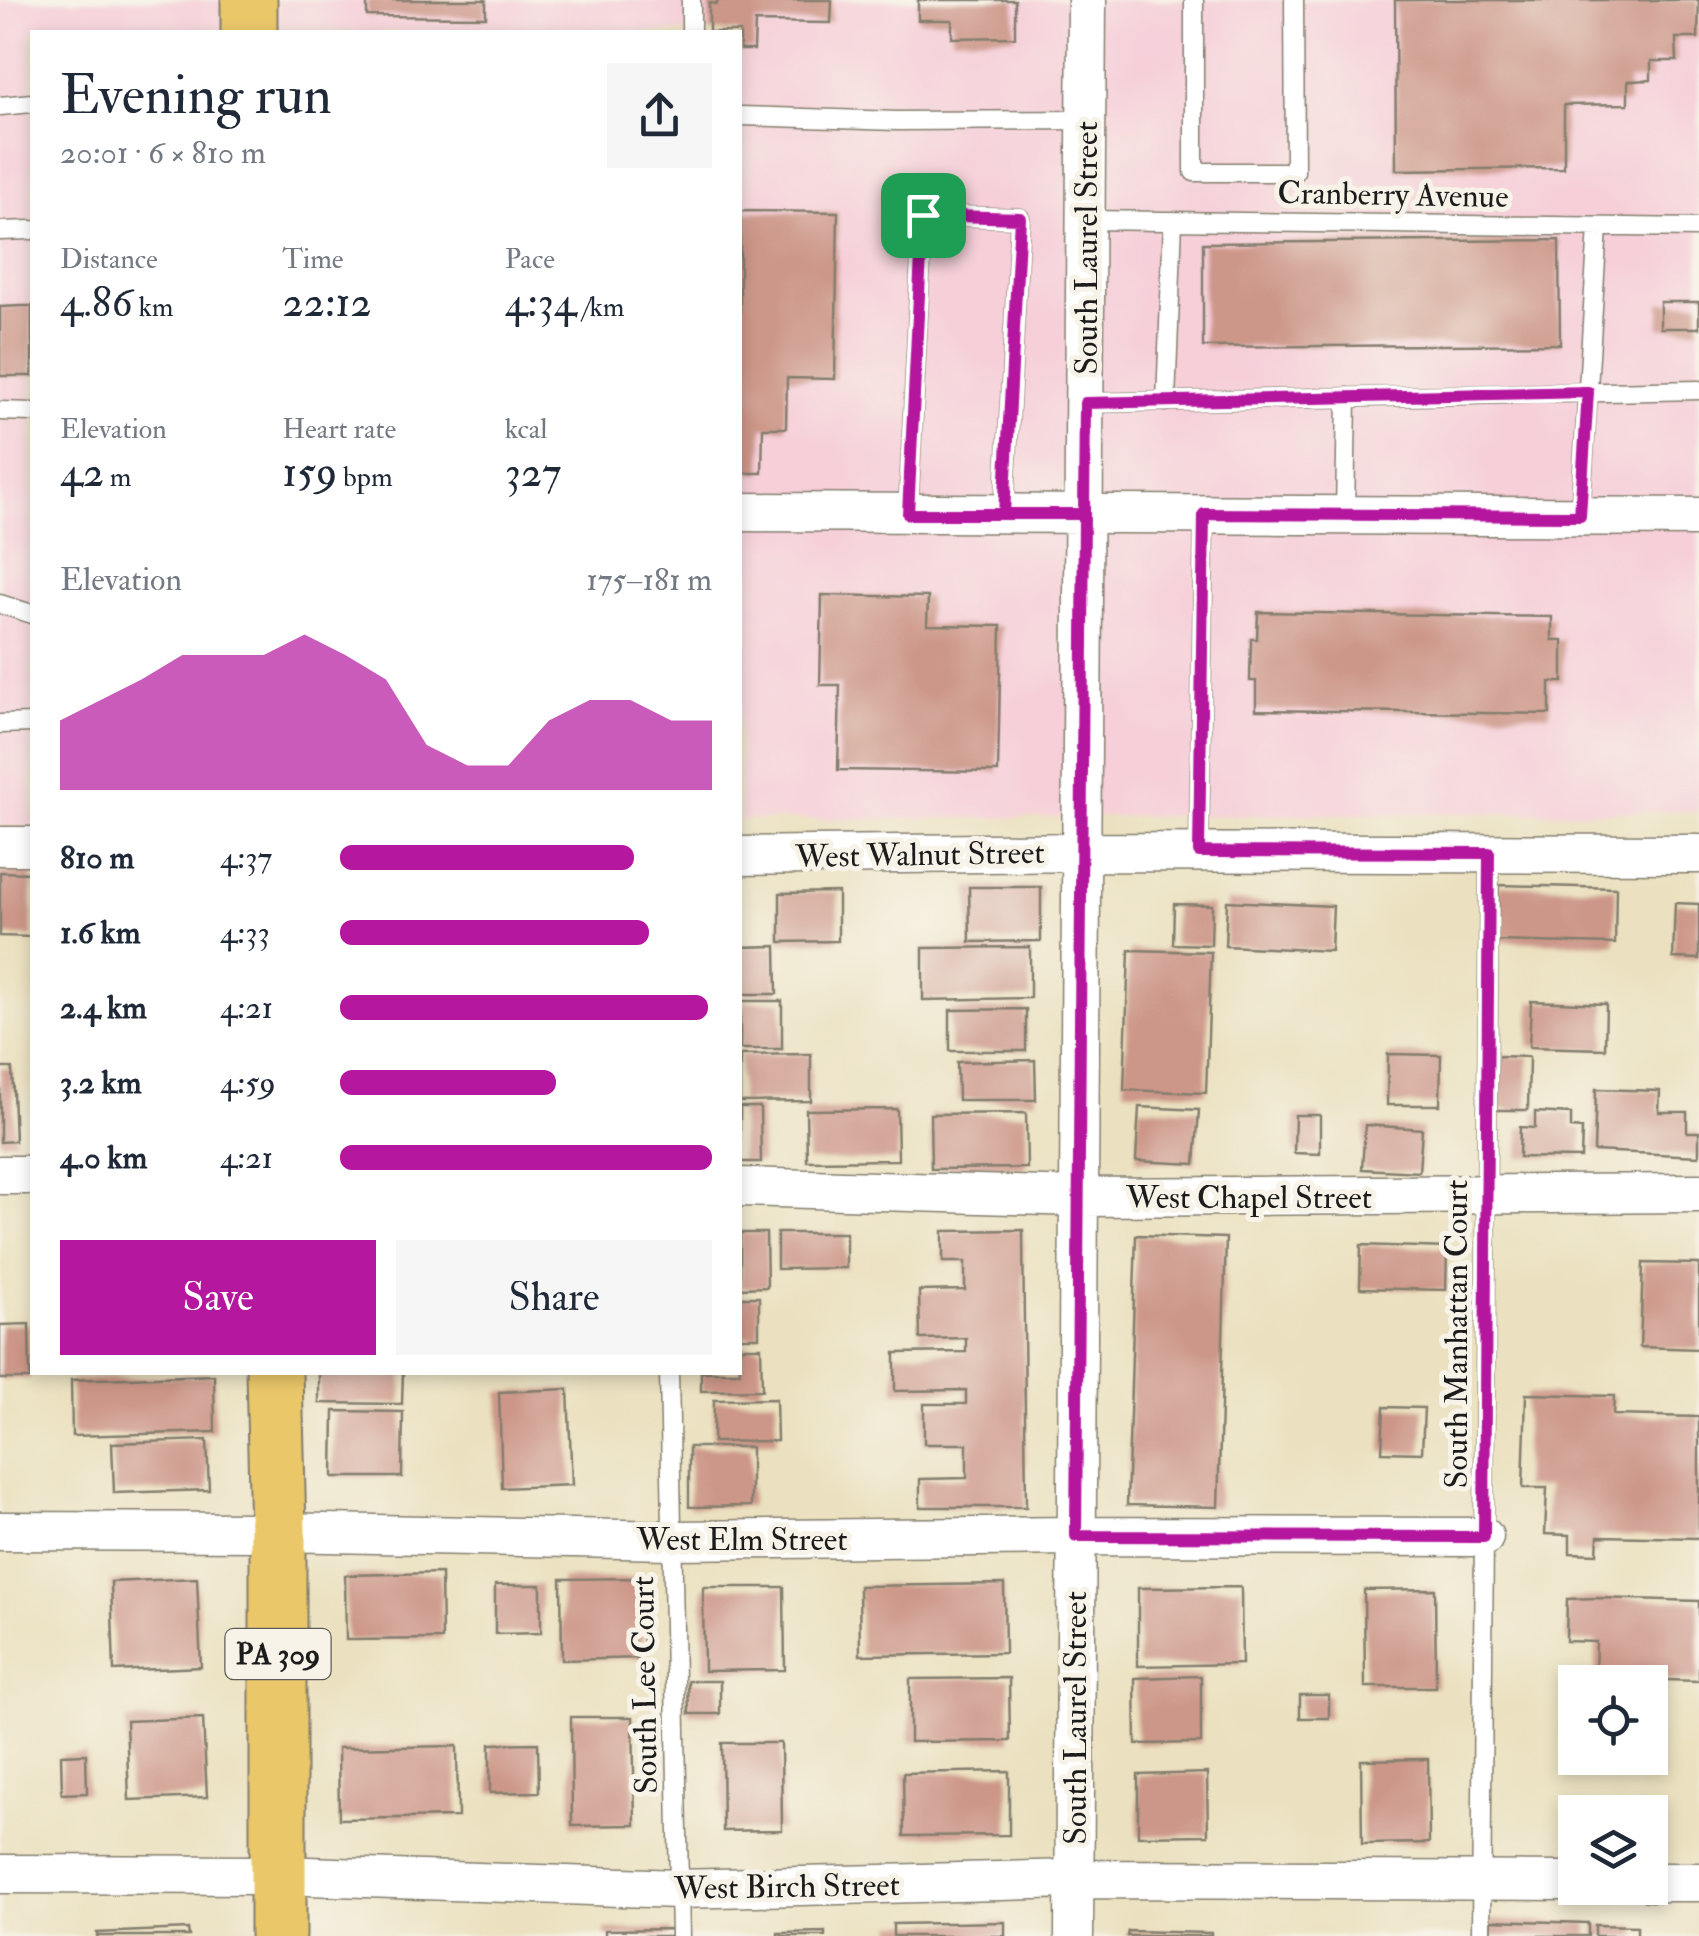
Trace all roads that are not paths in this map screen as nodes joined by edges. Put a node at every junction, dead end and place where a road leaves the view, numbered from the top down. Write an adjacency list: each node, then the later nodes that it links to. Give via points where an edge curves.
1 (249, 0): 6 (highway)
2 (691, 0): 7 (lane)
3 (1087, 0): 11 (street, South Laurel Street)
4 (1194, 0): 5 (lane, via 1194,172 1294,172)
5 (1294, 0)
6 (249, 30)
7 (691, 30)
8 (30, 103): 9 (lane)
9 (0, 106)
10 (742, 116): 11 (lane)
11 (1086, 120): 12 (street, South Laurel Street)
12 (1086, 220): 13 (lane, Cranberry Avenue); 22 (street, South Laurel Street)
13 (1173, 221): 14 (lane, Cranberry Avenue); 21 (lane)
14 (1598, 227): 15 (lane, Cranberry Avenue); 19 (lane)
15 (1699, 228)
16 (30, 230): 17 (lane)
17 (0, 232)
18 (1699, 390): 19 (lane)
19 (1588, 392): 20 (lane); 31 (lane)
20 (1347, 397): 21 (lane); 30 (lane)
21 (1166, 402): 22 (lane)
22 (1085, 403): 28 (street, South Laurel Street)
23 (0, 411): 24 (lane)
24 (30, 412)
25 (742, 512): 26 (street)
26 (908, 514): 27 (street); 27 (lane, via 923,215 1020,218)
27 (1004, 514): 28 (street)
28 (1084, 514): 29 (street); 39 (street, South Laurel Street)
29 (1204, 514): 30 (street); 40 (lane)
30 (1345, 515): 31 (street)
31 (1580, 516): 32 (street)
32 (1699, 517)
33 (0, 604): 34 (lane)
34 (30, 613)
35 (30, 723): 36 (lane)
36 (0, 724)
37 (0, 846): 38 (street)
38 (30, 846)
39 (1081, 852): 40 (street, West Walnut Street); 43 (street, West Walnut Street); 49 (street, South Laurel Street)
40 (1199, 852): 41 (street, West Walnut Street)
41 (1489, 853): 42 (street, West Walnut Street); 48 (lane, South Manhattan Court)
42 (1699, 854)
43 (742, 856)
44 (30, 1175): 45 (street)
45 (0, 1176)
46 (742, 1187): 49 (street, West Chapel Street)
47 (1699, 1194): 48 (street, West Chapel Street)
48 (1487, 1196): 49 (street, West Chapel Street); 55 (lane, South Manhattan Court)
49 (1079, 1198): 54 (street, South Laurel Street)
50 (274, 1375): 53 (highway, PA 309)
51 (669, 1375): 56 (lane, South Lee Court)
52 (0, 1531): 53 (street, West Elm Street)
53 (278, 1532): 56 (street, West Elm Street); 58 (highway, PA 309)
54 (1076, 1536): 55 (street, West Elm Street); 56 (street, West Elm Street); 59 (street, South Laurel Street)
55 (1484, 1537): 60 (lane, South Manhattan Court)
56 (670, 1540): 64 (lane, South Lee Court)
57 (0, 1874): 58 (street, West Birch Street)
58 (280, 1875): 64 (street, West Birch Street); 65 (highway, PA 309)
59 (1074, 1879): 60 (street, West Birch Street); 64 (street, West Birch Street); 67 (street, South Laurel Street)
60 (1482, 1881): 61 (street, West Birch Street); 68 (lane, South Manhattan Court)
61 (1558, 1881)
62 (1668, 1882): 63 (street)
63 (1699, 1882)
64 (678, 1889): 66 (lane, South Lee Court)
65 (278, 1936)
66 (680, 1936)
67 (1074, 1936)
68 (1482, 1936)

